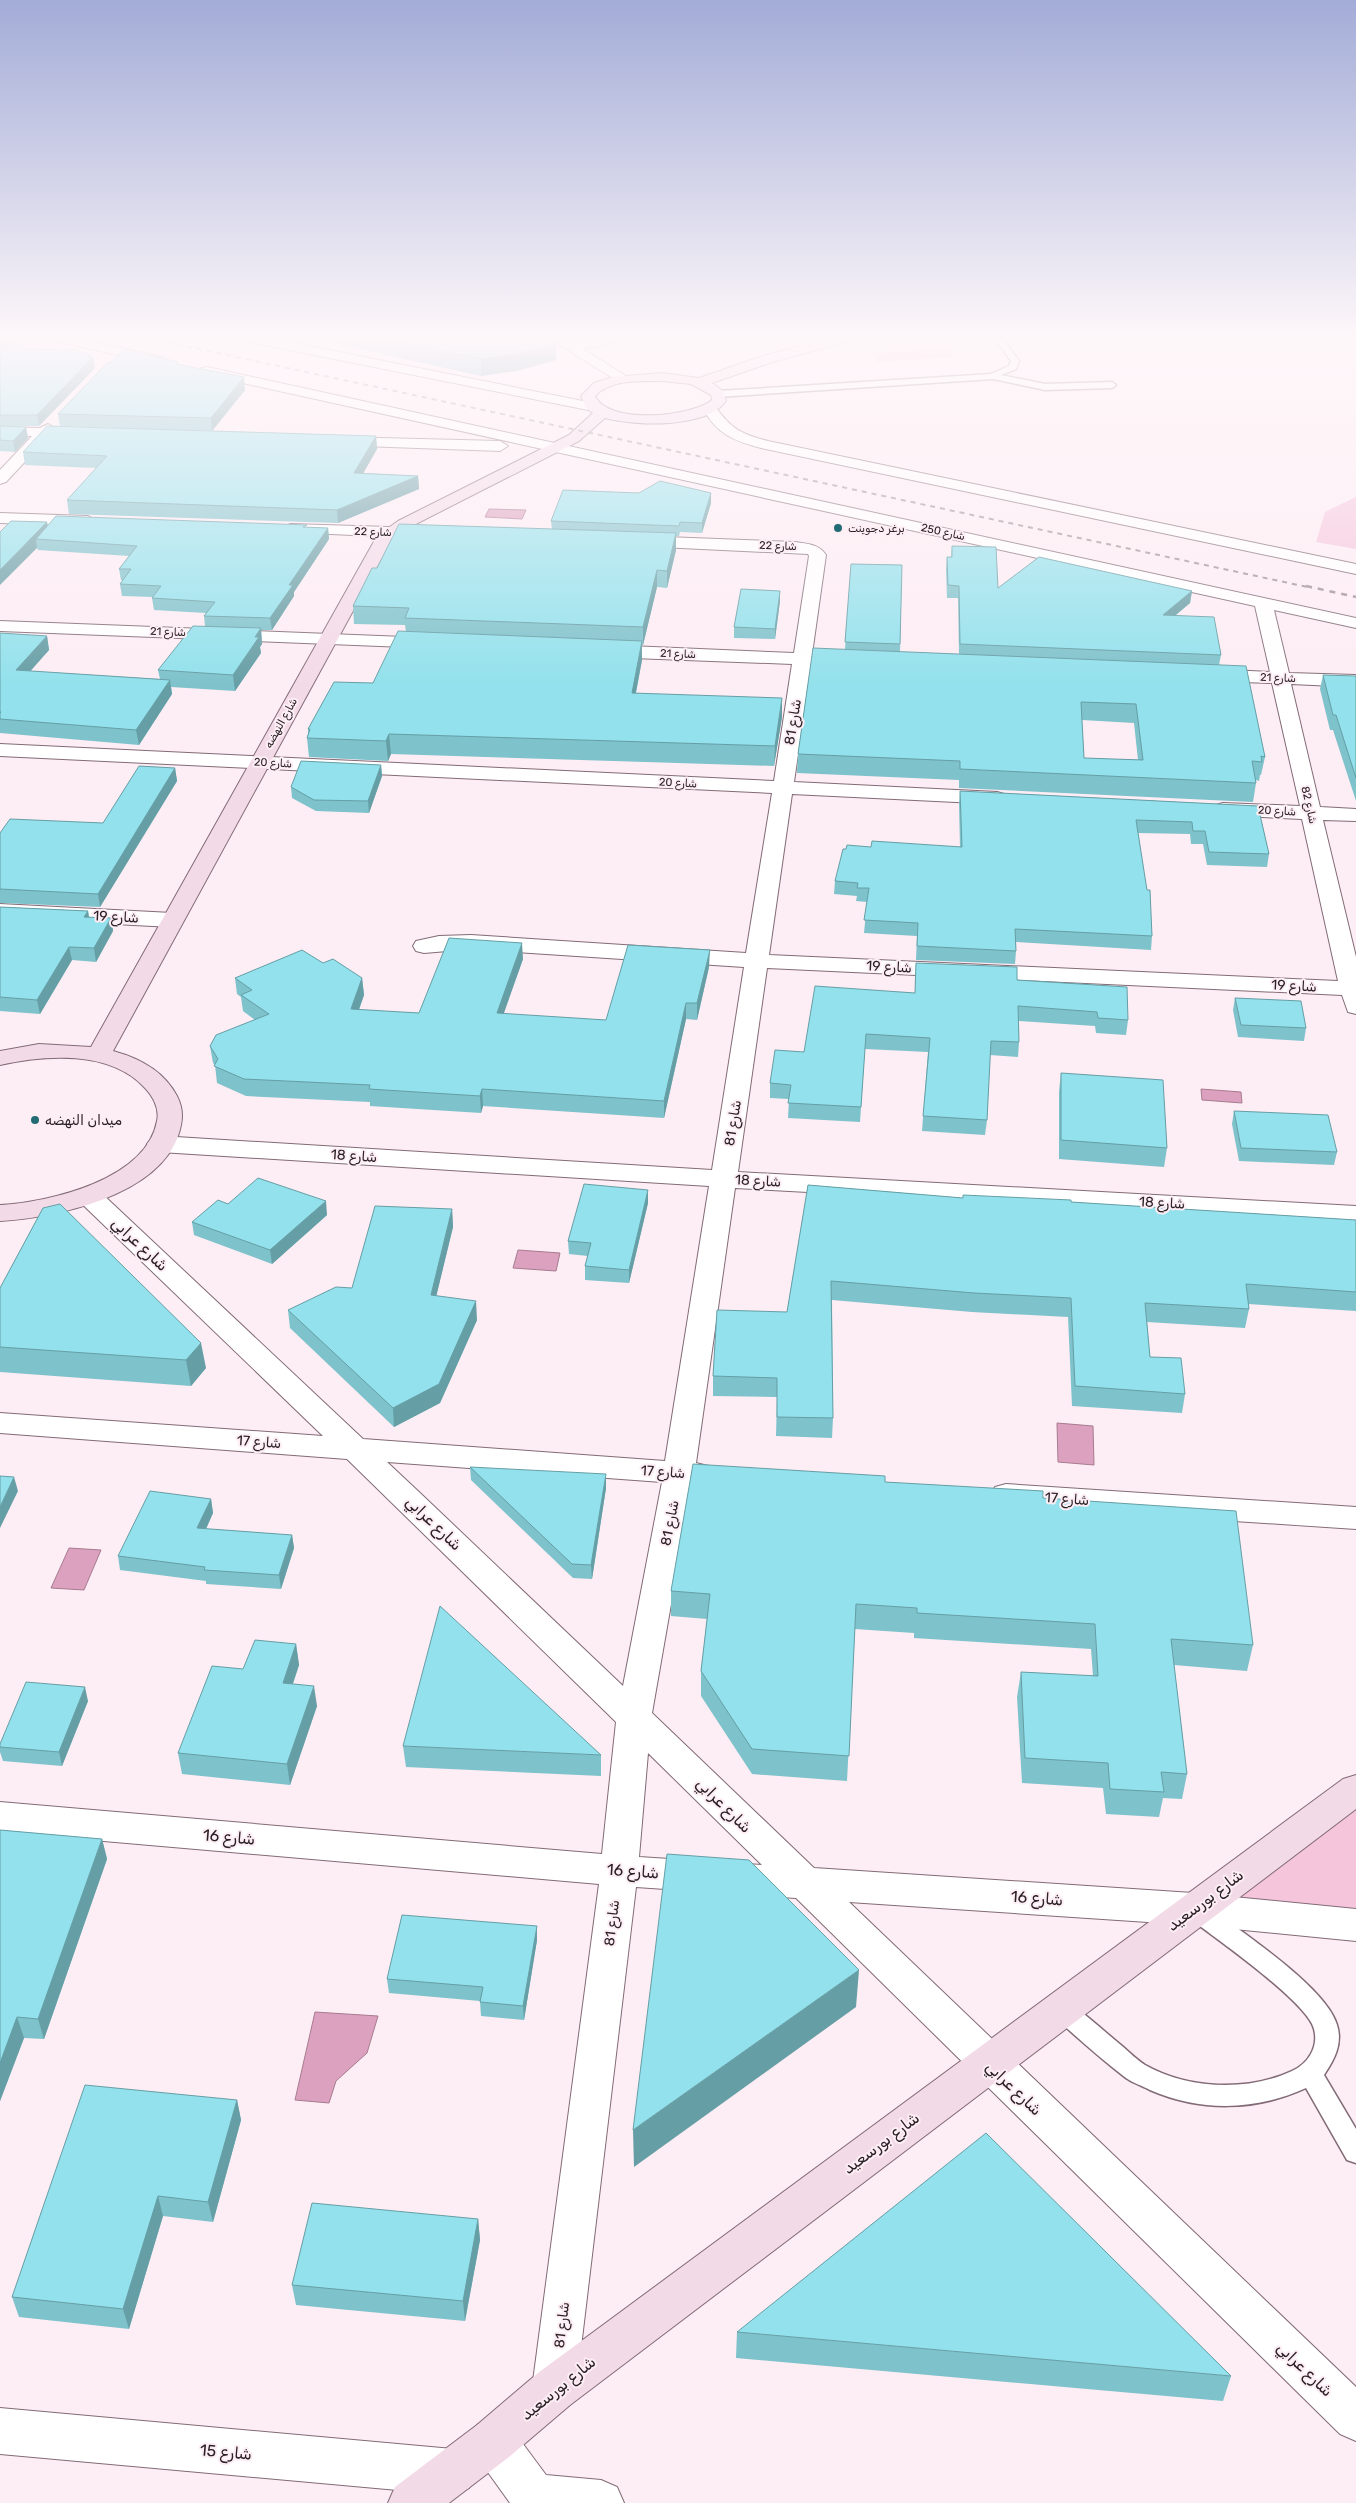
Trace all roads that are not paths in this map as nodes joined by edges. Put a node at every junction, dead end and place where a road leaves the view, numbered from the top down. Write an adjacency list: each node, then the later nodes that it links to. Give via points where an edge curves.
1 (23, 455): 5 (street)
2 (542, 455): 9 (street, شارع النهضه)
3 (594, 455): 13 (street, شارع 250)
4 (813, 455): 12 (street)
5 (0, 479)
6 (0, 518): 7 (street)
7 (108, 522)
8 (275, 528): 9 (street, شارع 22)
9 (392, 532): 10 (street, شارع 22); 16 (street, شارع النهضه, via 377,549)
10 (441, 534)
11 (618, 540): 19 (street, شارع 22, via 813,550 818,555)
12 (1356, 569)
13 (1263, 602): 14 (street, شارع 250); 21 (street, شارع 82)
14 (1356, 623)
15 (0, 626): 16 (street, شارع 21)
16 (327, 639): 17 (street, شارع 21); 24 (street, شارع النهضه)
17 (446, 644)
18 (585, 650): 19 (street, شارع 21)
19 (818, 660): 25 (street, شارع 81)
20 (1191, 674): 21 (street, شارع 21)
21 (1280, 678): 22 (street, شارع 21); 28 (street, شارع 82)
22 (1356, 681)
23 (0, 750): 24 (street, شارع 20)
24 (259, 762): 25 (street, شارع 20); 31 (street, شارع النهضه)
25 (783, 789): 26 (street, شارع 20); 33 (street, شارع 81)
26 (1012, 799)
27 (1202, 808): 28 (street, شارع 20)
28 (1311, 813): 29 (street, شارع 20); 34 (street, شارع 82)
29 (1356, 815)
30 (0, 911): 31 (street, شارع 19)
31 (172, 920): 35 (street, شارع النهضه)
32 (424, 946): 33 (street, شارع 19, via 455,941)
33 (757, 961): 34 (street, شارع 19); 38 (street, شارع 81)
34 (1355, 996)
35 (99, 1055): 36 (street, via 55,1051); 37 (street, via 130,1065 154,1080 167,1099 170,1121)
36 (0, 1058)
37 (160, 1144): 38 (street, شارع 18); 39 (street, via 135,1170)
38 (724, 1179): 40 (street, شارع 18); 44 (street, شارع 81)
39 (88, 1196): 41 (street); 43 (street, شارع عرابي)
40 (1356, 1214)
41 (4, 1221)
42 (0, 1423): 43 (street, شارع 17)
43 (357, 1449): 44 (street, شارع 17); 48 (street, شارع عرابي)
44 (679, 1473): 45 (street, شارع 17); 48 (street, شارع 81)
45 (729, 1476)
46 (978, 1493): 47 (street, شارع 17)
47 (1356, 1518)
48 (634, 1716): 51 (street, شارع 81); 52 (street, شارع عرابي)
49 (1356, 1789): 53 (street, شارع بورسعيد)
50 (0, 1817): 51 (street, شارع 16)
51 (619, 1871): 52 (street, شارع 16); 59 (street, شارع 81)
52 (802, 1882): 53 (street, شارع 16); 56 (street, شارع عرابي)
53 (1194, 1909): 54 (street, شارع 16); 55 (street, شارع بورسعيد); 57 (lane, via 1262,1960 1309,2001 1326,2026 1326,2052)
54 (1356, 1925)
55 (1060, 2009): 56 (street, شارع بورسعيد); 57 (lane, via 1136,2072 1172,2088 1209,2096 1246,2096 1282,2088)
56 (988, 2063): 59 (street, شارع بورسعيد); 60 (street, شارع عرابي)
57 (1311, 2074): 58 (lane)
58 (1356, 2152)
59 (554, 2389): 62 (street, شارع بورسعيد)
60 (1356, 2418)
61 (0, 2431): 63 (street, شارع 15)
62 (493, 2442): 63 (street, شارع بورسعيد); 64 (street)
63 (453, 2472): 65 (street, شارع بورسعيد)
64 (533, 2500): 66 (street)
65 (411, 2503)
66 (601, 2503)

